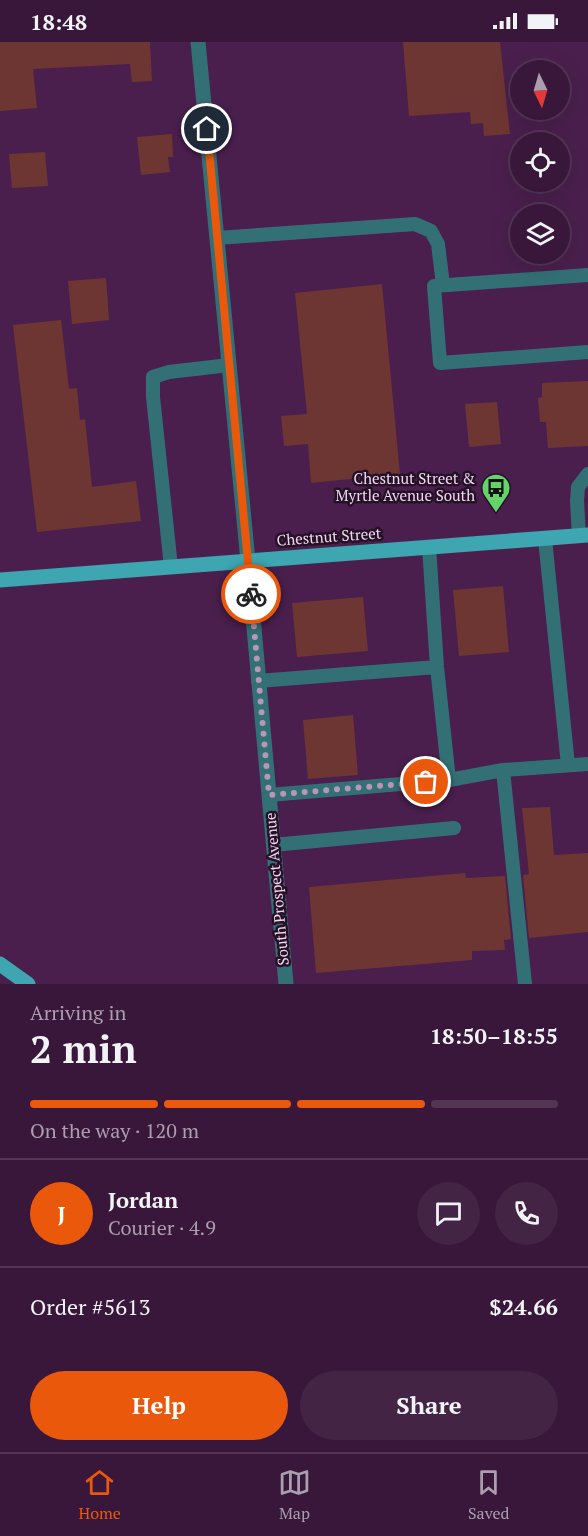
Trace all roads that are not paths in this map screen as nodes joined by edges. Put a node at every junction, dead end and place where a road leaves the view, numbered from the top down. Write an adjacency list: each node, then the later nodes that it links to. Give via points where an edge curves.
1 (198, 42): 2 (street, South Prospect Avenue)
2 (217, 238): 4 (lane, via 415,224 431,231 438,244); 6 (street, South Prospect Avenue)
3 (588, 275): 4 (lane)
4 (443, 285): 5 (lane, via 434,286 440,363)
5 (588, 351)
6 (229, 365): 11 (street, South Prospect Avenue); 12 (lane, via 153,377)
7 (588, 474): 8 (lane, via 578,487 577,501)
8 (584, 535): 9 (main road, Chestnut Street)
9 (545, 538): 10 (main road, Chestnut Street); 17 (lane)
10 (429, 547): 11 (main road, Chestnut Street); 14 (lane)
11 (248, 561): 12 (main road, Chestnut Street); 15 (street, South Prospect Avenue)
12 (171, 567): 13 (main road, Chestnut Street)
13 (0, 580)
14 (437, 667): 15 (lane); 19 (lane)
15 (258, 681): 20 (street, South Prospect Avenue)
16 (588, 764): 17 (lane)
17 (568, 765): 18 (lane)
18 (503, 770): 19 (lane); 26 (lane)
19 (449, 780): 20 (lane)
20 (269, 795): 22 (street, South Prospect Avenue)
21 (454, 828): 22 (lane)
22 (273, 845): 25 (street, South Prospect Avenue)
23 (0, 964): 24 (main road)
24 (28, 984)
25 (286, 984)
26 (525, 984)

